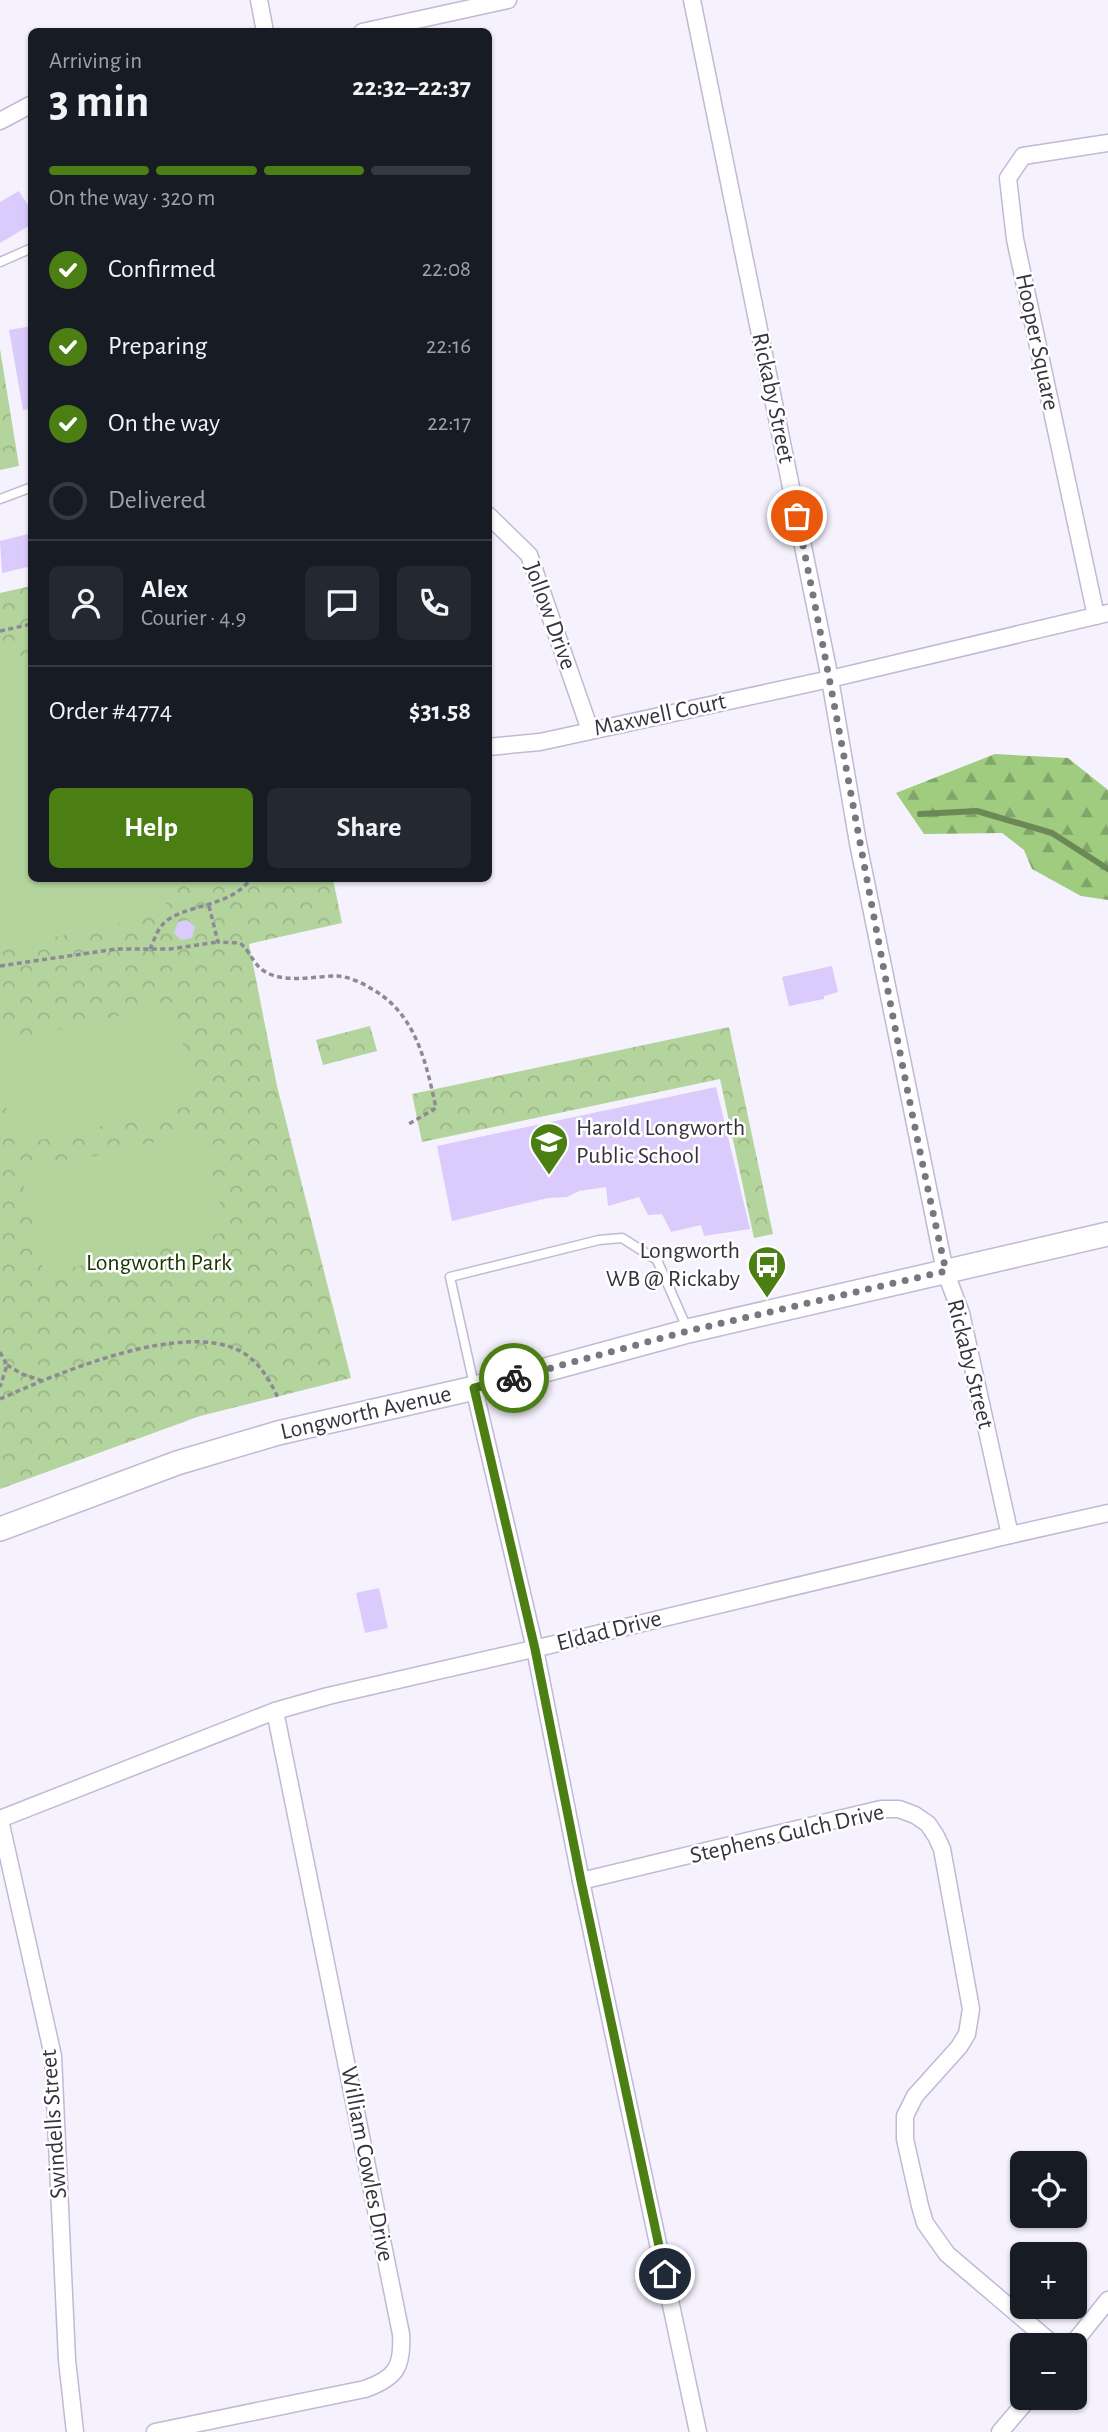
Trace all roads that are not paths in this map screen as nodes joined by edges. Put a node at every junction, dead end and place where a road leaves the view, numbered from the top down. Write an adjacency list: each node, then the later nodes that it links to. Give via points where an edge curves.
1 (259, 0): 4 (street)
2 (508, 0): 5 (street)
3 (692, 0): 15 (street, Rickaby Street)
4 (264, 28)
5 (380, 28)
6 (28, 106): 7 (street)
7 (0, 121)
8 (1108, 143): 14 (street, Hooper Square, via 1023,156 1008,178 1015,239)
9 (28, 249): 10 (lane)
10 (0, 262)
11 (28, 488): 12 (lane)
12 (0, 499)
13 (492, 519): 16 (street, Jollow Drive, via 529,555)
14 (1102, 614): 15 (street, Hooper Square)
15 (830, 679): 16 (street, Maxwell Court); 19 (street, Rickaby Street, via 858,843)
16 (590, 730): 17 (street, Maxwell Court)
17 (492, 747)
18 (1108, 1234): 19 (street, Longworth Avenue)
19 (946, 1271): 20 (street, Longworth Avenue); 24 (street, Rickaby Street, via 961,1314)
20 (688, 1331): 21 (street, Longworth Avenue); 21 (lane, via 657,1260 622,1238 450,1277)
21 (474, 1388): 23 (street, Longworth Avenue, via 214,1451); 25 (street)
22 (1108, 1513): 24 (street, Eldad Drive)
23 (0, 1529)
24 (1010, 1535): 25 (street, Eldad Drive)
25 (535, 1649): 26 (street, Eldad Drive); 28 (street)
26 (275, 1712): 27 (street, Eldad Drive); 34 (street, William Cowles Drive, via 401,2334 400,2361 383,2383 365,2389)
27 (0, 1819): 33 (street, Swindells Street, via 52,2056 67,2360)
28 (581, 1881): 30 (street, Stephens Gulch Drive, via 881,1809 899,1809 928,1825 942,1849 971,2009 967,2034 959,2047 915,2096 905,2116 905,2139 925,2223 947,2254); 35 (street)
29 (1108, 2300): 31 (street)
30 (1040, 2333)
31 (1082, 2333)
32 (1019, 2410): 36 (street)
33 (75, 2432)
34 (155, 2432)
35 (698, 2432)
36 (1000, 2432)

